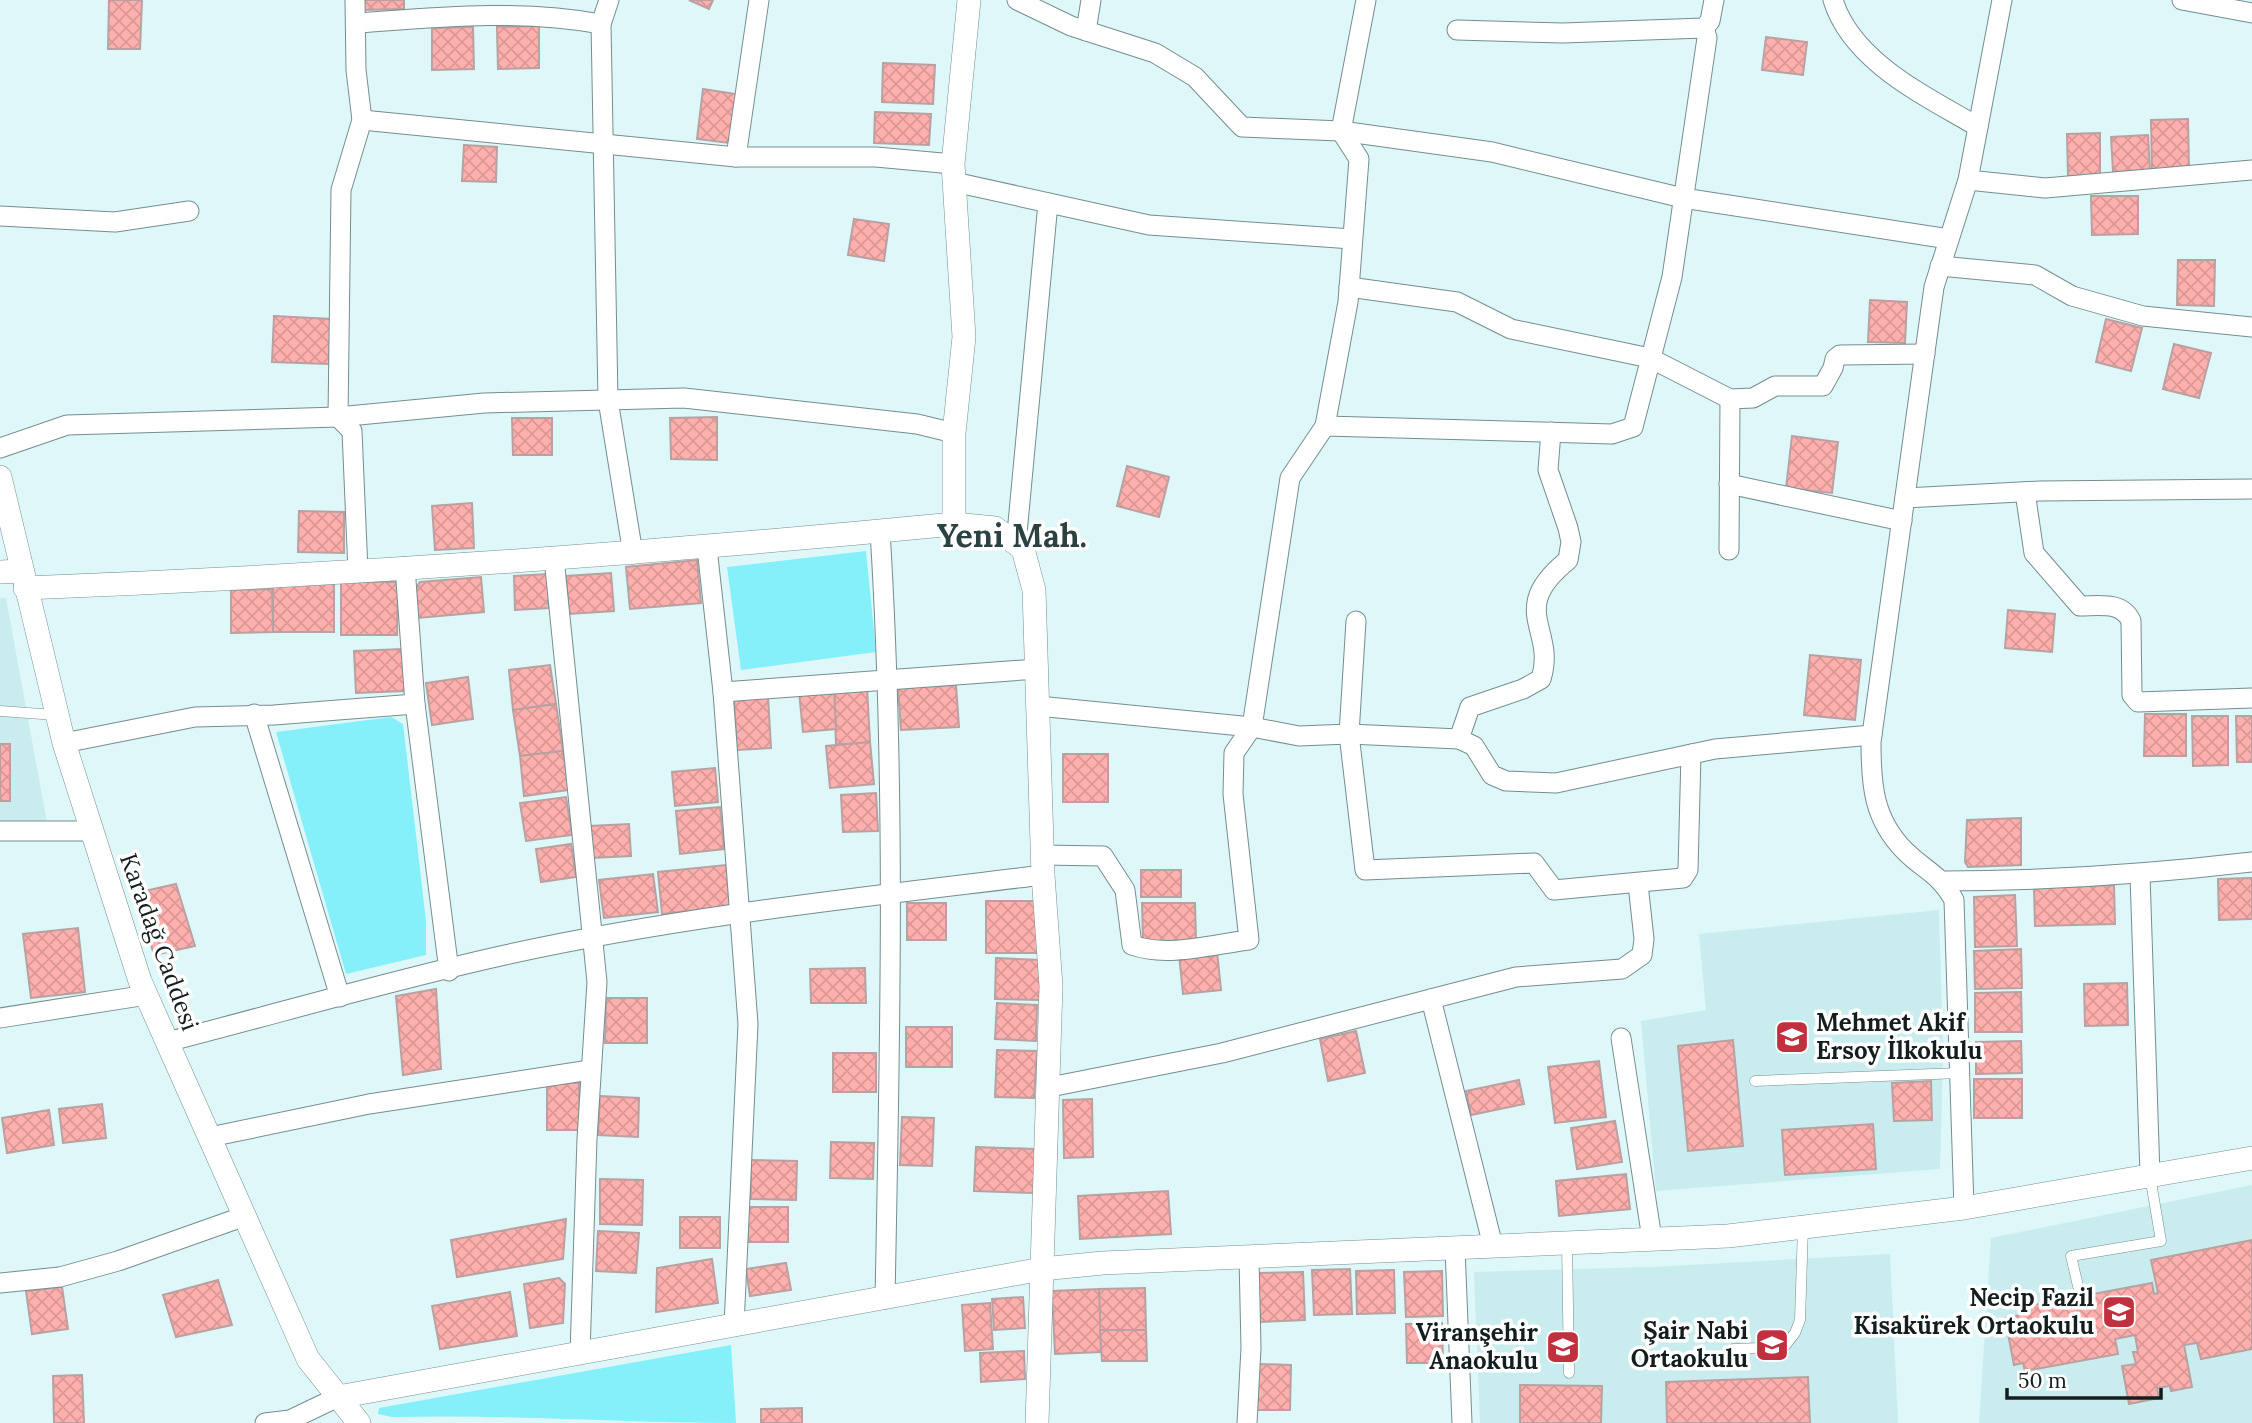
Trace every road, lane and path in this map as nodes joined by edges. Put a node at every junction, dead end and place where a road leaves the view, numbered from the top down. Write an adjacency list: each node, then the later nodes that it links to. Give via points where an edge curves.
1 (355, 0): 13 (street)
2 (609, 0): 14 (street)
3 (759, 0): 22 (street)
4 (970, 0): 24 (street)
5 (1017, 0): 17 (street)
6 (1091, 0): 17 (street)
7 (1366, 0): 20 (street)
8 (1714, 0): 15 (street)
9 (1833, 0): 19 (street, via 1840,22 1892,77)
10 (2001, 0): 19 (street)
11 (2182, 0): 12 (street)
12 (2252, 13)
13 (357, 23): 14 (street, via 486,14 554,15); 18 (street)
14 (601, 24): 21 (street)
15 (1704, 28): 16 (street, via 1563,33); 26 (street, via 1707,38)
16 (1457, 30)
17 (1086, 31): 20 (street, via 1156,53 1195,77 1242,127)
18 (362, 120): 21 (street); 39 (street, via 341,190)
19 (1978, 127): 25 (street)
20 (1341, 131): 26 (street, via 1492,152); 30 (street, via 1359,159)
21 (601, 144): 22 (street); 38 (street)
22 (736, 157): 24 (street, via 876,157)
23 (2252, 170): 25 (street, via 2045,188)
24 (954, 173): 27 (street); 42 (street, via 964,337)
25 (1968, 180): 31 (street)
26 (1683, 198): 31 (street); 36 (street, via 1672,276)
27 (1048, 203): 30 (street, via 1149,225); 52 (street)
28 (189, 211): 29 (street, via 115,222)
29 (0, 216)
30 (1352, 239): 33 (street)
31 (1949, 239): 32 (street)
32 (1940, 266): 34 (street, via 2035,275 2072,296 2143,316); 35 (street)
33 (1349, 287): 36 (street, via 1457,302 1511,329); 40 (street)
34 (2252, 327)
35 (1925, 354): 37 (street, via 1840,355 1823,386 1775,386 1753,398); 48 (street)
36 (1650, 358): 37 (street); 41 (street, via 1633,427 1612,434)
37 (1730, 399): 45 (street)
38 (608, 400): 39 (street, via 484,403); 42 (street, via 697,400 904,423); 55 (street)
39 (338, 417): 43 (street, via 67,425); 58 (street, via 352,431)
40 (1325, 426): 41 (street); 70 (street, via 1290,478)
41 (1551, 432): 73 (street, via 1548,470 1571,542 1568,559 1547,577 1539,594 1536,623 1546,663 1541,679 1471,707)
42 (954, 433): 50 (street)
43 (0, 447)
44 (0, 477): 59 (street, Karadağ Caddesi)
45 (1729, 484): 49 (street); 54 (street)
46 (2252, 489): 47 (street)
47 (2025, 492): 48 (street); 64 (street, via 2034,553 2056,581 2080,606 2118,607 2131,621 2132,695 2138,702)
48 (1905, 499): 49 (street)
49 (1902, 522): 72 (street)
50 (954, 524): 51 (street); 52 (street, via 995,528)
51 (880, 531): 53 (street); 62 (street)
52 (1016, 544): 61 (street, via 1023,549 1034,590)
53 (707, 548): 55 (street); 63 (street)
54 (1729, 550)
55 (633, 554): 56 (street)
56 (554, 558): 57 (street); 85 (street)
57 (405, 567): 58 (street); 65 (street)
58 (358, 572): 59 (street)
59 (15, 577): 69 (street, Karadağ Caddesi)
60 (1356, 621): 71 (street)
61 (1037, 669): 62 (street); 66 (street)
62 (889, 678): 63 (street); 83 (street)
63 (723, 692): 84 (street)
64 (2252, 698)
65 (415, 704): 68 (street); 86 (street)
66 (1038, 706): 70 (street); 79 (street)
67 (0, 711): 69 (lane)
68 (254, 714): 74 (street, via 195,717); 88 (street)
69 (57, 715): 74 (street, Karadağ Caddesi)
70 (1252, 727): 71 (street, via 1299,736); 79 (street, via 1234,753 1233,794 1249,940 1142,949 1132,945 1125,890 1103,856)
71 (1349, 734): 73 (street); 82 (street, via 1365,870 1534,863 1554,890)
72 (1872, 735): 75 (street); 81 (street, via 1871,789 1884,823 1905,851)
73 (1459, 739): 75 (street, via 1474,746 1492,775 1506,781 1556,783)
74 (64, 743): 77 (street, Karadağ Caddesi)
75 (1691, 754): 82 (street, via 1688,870 1682,878)
76 (0, 831): 77 (street)
77 (92, 831): 87 (street, Karadağ Caddesi)
78 (2252, 862): 80 (street)
79 (1043, 865): 83 (street); 96 (street, via 1051,986)
80 (2140, 875): 81 (street); 99 (street)
81 (1944, 881): 94 (street, via 1956,909)
82 (1638, 884): 89 (street, via 1644,939 1643,955 1636,962 1622,969 1517,977)
83 (892, 894): 84 (street); 111 (street)
84 (742, 913): 85 (street); 112 (street, via 748,1024)
85 (594, 938): 86 (street, via 503,955); 93 (street, via 597,982)
86 (449, 971): 88 (street)
87 (147, 995): 90 (street); 92 (street, Karadağ Caddesi)
88 (340, 998): 92 (street)
89 (1430, 999): 96 (street, via 1222,1053); 105 (street)
90 (0, 1018)
91 (1621, 1038): 103 (street)
92 (167, 1042): 97 (street, Karadağ Caddesi)
93 (590, 1070): 97 (street, via 369,1104); 114 (street)
94 (1960, 1073): 95 (lane); 100 (street)
95 (1755, 1081)
96 (1050, 1087): 108 (street)
97 (210, 1137): 101 (street, Karadağ Caddesi)
98 (2252, 1158): 99 (street)
99 (2150, 1175): 100 (street); 110 (lane, via 2161,1241 2071,1256)
100 (1964, 1208): 102 (street)
101 (245, 1216): 109 (street, via 60,1277); 116 (street, Karadağ Caddesi, via 308,1359)
102 (1803, 1227): 103 (street); 113 (lane, via 1800,1320 1795,1333 1784,1347)
103 (1651, 1239): 104 (street)
104 (1567, 1243): 105 (street); 115 (lane)
105 (1493, 1246): 106 (street)
106 (1455, 1248): 107 (street); 122 (street)
107 (1249, 1257): 108 (street); 121 (street)
108 (1042, 1269): 111 (street); 120 (street)
109 (0, 1283)
110 (2078, 1286)
111 (885, 1299): 112 (street)
112 (734, 1326): 114 (street)
113 (1733, 1349)
114 (580, 1354): 116 (street)
115 (1569, 1373)
116 (338, 1397): 117 (street, via 290,1420); 118 (street); 119 (street, Karadağ Caddesi)
117 (265, 1423)
118 (344, 1423)
119 (359, 1423)
120 (1037, 1423)
121 (1247, 1423)
122 (1462, 1423)

